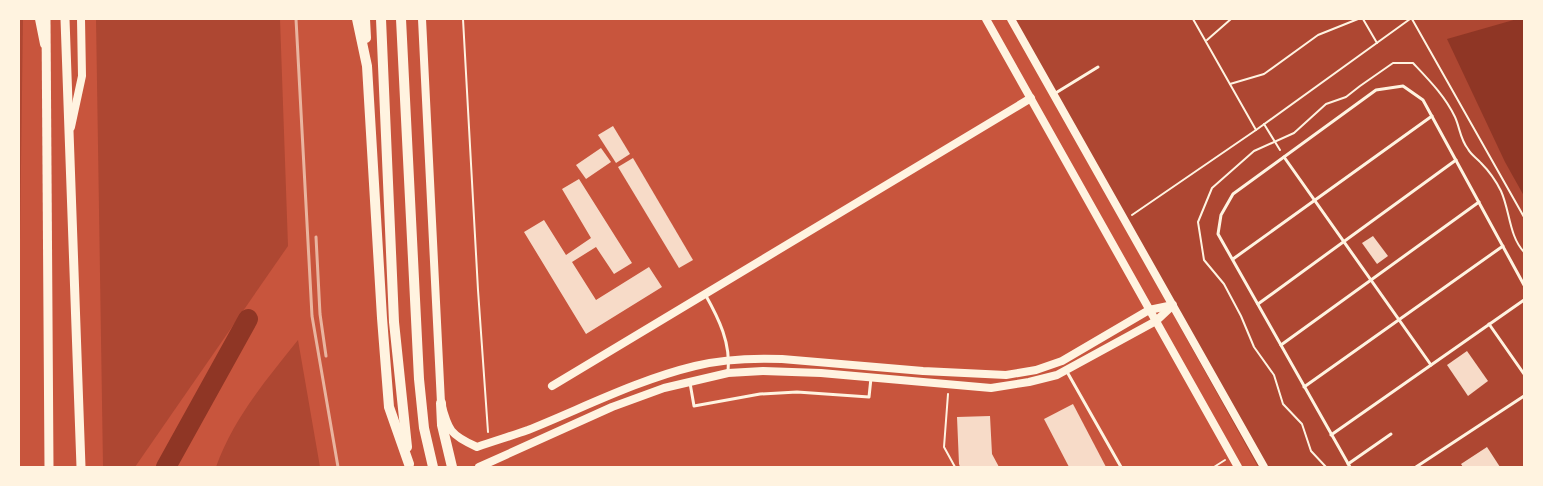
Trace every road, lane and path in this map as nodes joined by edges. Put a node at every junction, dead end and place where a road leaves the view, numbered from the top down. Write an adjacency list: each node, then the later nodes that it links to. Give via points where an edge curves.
1 (39, 19): 20 (street)
2 (46, 19): 20 (main road)
3 (65, 19): 29 (main road)
4 (80, 19): 29 (street, via 82,76)
5 (357, 19): 21 (main road)
6 (365, 19): 21 (main road)
7 (381, 19): 66 (main road, via 394,322)
8 (401, 19): 70 (main road, via 419,379)
9 (422, 19): 61 (street)
10 (463, 19): 64 (path)
11 (986, 19): 25 (street)
12 (1011, 19): 24 (street)
13 (1193, 19): 18 (path)
14 (1231, 19): 18 (path)
15 (1358, 19): 23 (path, via 1318,35 1264,74)
16 (1363, 19): 19 (path)
17 (1411, 19): 19 (path); 34 (path)
18 (1206, 41): 23 (path)
19 (1377, 43): 27 (path)
20 (46, 48): 68 (main road)
21 (367, 66): 66 (main road, via 389,407)
22 (1098, 67): 24 (lane)
23 (1230, 84): 28 (path)
24 (1054, 94): 35 (street)
25 (1031, 98): 41 (street); 45 (street)
26 (1432, 116): 30 (lane, via 1423,100 1403,86 1376,90); 31 (lane); 32 (lane)
27 (1264, 124): 28 (path); 30 (path)
28 (1256, 130): 35 (path)
29 (69, 134): 69 (main road)
30 (1284, 157): 32 (lane); 38 (lane, via 1233,194 1221,214 1218,234)
31 (1456, 160): 33 (lane); 36 (lane)
32 (1314, 201): 36 (lane); 38 (lane)
33 (1479, 202): 37 (lane); 39 (lane)
34 (1524, 217)
35 (1125, 220): 44 (street)
36 (1343, 241): 39 (lane); 43 (lane)
37 (1503, 246): 40 (lane); 46 (lane)
38 (1233, 259): 43 (lane)
39 (1370, 280): 46 (lane); 49 (lane)
40 (1524, 285)
41 (705, 294): 50 (lane, via 727,343); 58 (street)
42 (1524, 300): 48 (lane)
43 (1258, 304): 49 (lane)
44 (1173, 305): 45 (street); 47 (street); 77 (street)
45 (1150, 310): 47 (street); 50 (street, via 1062,361 1036,370 1006,374 923,371 782,359)
46 (1399, 320): 51 (lane); 59 (lane)
47 (1156, 321): 52 (street); 65 (street)
48 (1489, 324): 51 (lane); 54 (lane)
49 (1281, 345): 59 (lane)
50 (729, 361): 53 (lane); 64 (street, via 695,366 635,384)
51 (1431, 365): 63 (lane)
52 (1066, 370): 57 (street, via 1029,382 991,388); 74 (lane)
53 (728, 373): 55 (street, via 763,371); 56 (street)
54 (1524, 374)
55 (871, 377): 56 (lane, via 869,397 797,392 760,394 694,406); 57 (street)
56 (690, 381): 72 (street, via 612,407)
57 (949, 384): 73 (path, via 944,447)
58 (552, 386)
59 (1304, 387): 63 (lane)
60 (1524, 396): 78 (lane)
61 (441, 403): 64 (street, via 447,424 459,439 477,447); 71 (main road, via 442,425)
62 (1391, 434): 67 (lane)
63 (1331, 435): 67 (lane)
64 (489, 443)
65 (1232, 456): 75 (path); 76 (street)
66 (409, 466)
67 (1349, 466)
68 (49, 467)
69 (81, 467)
70 (432, 467)
71 (452, 467)
72 (479, 467)
73 (955, 467)
74 (1121, 467)
75 (1214, 467)
76 (1238, 467)
77 (1264, 467)
78 (1416, 467)

